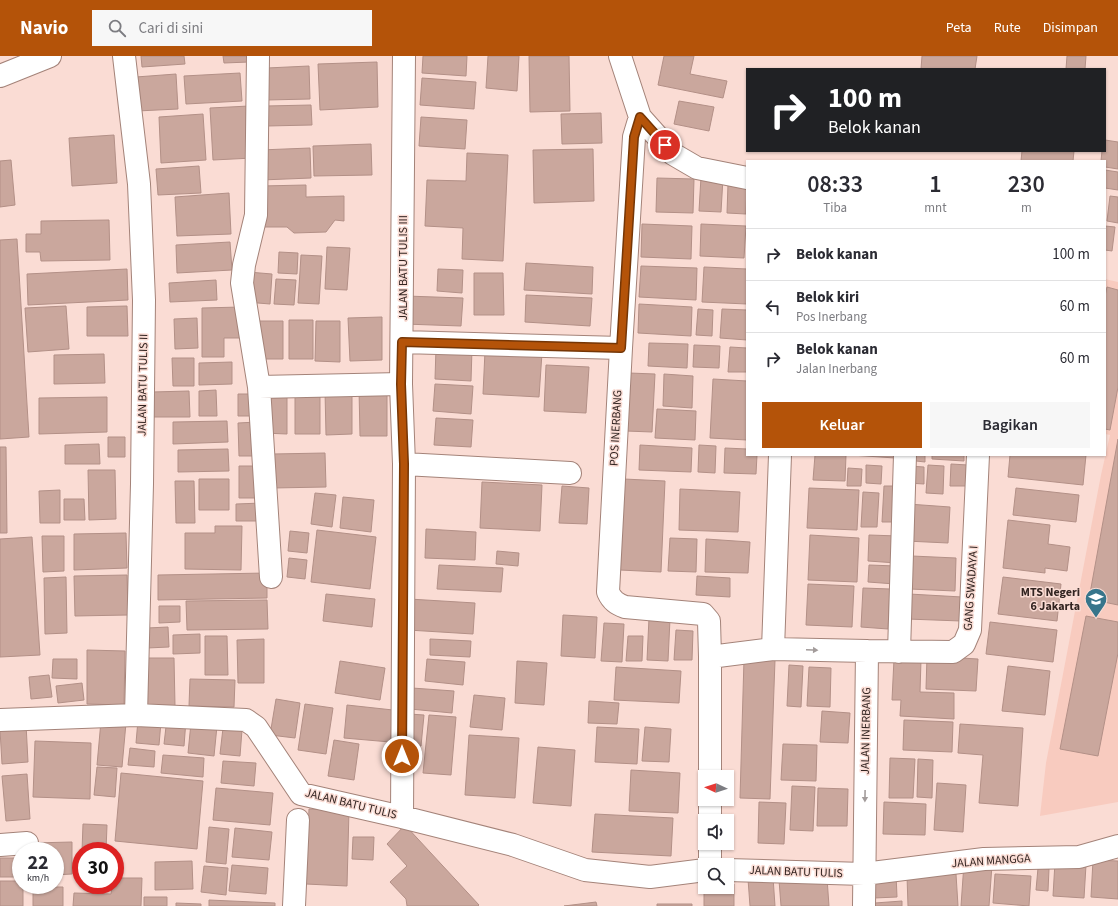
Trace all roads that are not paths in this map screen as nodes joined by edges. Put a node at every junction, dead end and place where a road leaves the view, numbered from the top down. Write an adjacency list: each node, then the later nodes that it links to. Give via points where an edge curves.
1 (50, 56): 6 (street)
2 (124, 56): 23 (street, JALAN BATU TULIS II, via 140,184 144,300)
3 (258, 56): 12 (street, via 256,215 242,283)
4 (404, 56): 9 (street, JALAN BATU TULIS III)
5 (620, 56): 7 (street)
6 (0, 76)
7 (640, 117): 8 (street, via 673,154 697,168); 10 (street, POS INERBANG, via 634,137)
8 (746, 178)
9 (402, 342): 10 (street); 11 (street, JALAN BATU TULIS III)
10 (621, 348): 22 (street, POS INERBANG, via 608,592 611,599 625,607 703,614 709,621)
11 (401, 384): 12 (street); 16 (street, JALAN BATU TULIS III)
12 (260, 387): 18 (street)
13 (780, 456): 19 (street)
14 (905, 456): 21 (street)
15 (978, 456): 21 (street, GANG SWADAYA I, via 970,630 964,644 953,652)
16 (404, 464): 17 (street); 26 (street, JALAN BATU TULIS III)
17 (570, 474)
18 (271, 577)
19 (773, 649): 20 (street, one-way to 20); 22 (street)
20 (867, 651): 21 (street, GANG SWADAYA I); 33 (street, JALAN INERBANG, one-way to 33)
21 (899, 652)
22 (710, 657): 25 (street)
23 (136, 715): 24 (street, JALAN BATU TULIS); 26 (street, JALAN BATU TULIS, via 246,720 256,727 301,794)
24 (0, 720)
25 (710, 770)
26 (402, 817): 32 (street, JALAN BATU TULIS, via 513,845 585,870 650,877)
27 (298, 820): 34 (street)
28 (0, 845): 29 (street)
29 (12, 845)
30 (1118, 846): 33 (street, JALAN MANGGA, via 1079,857 984,859)
31 (734, 870): 33 (street, JALAN BATU TULIS)
32 (698, 871)
33 (864, 874): 35 (street, JALAN INERBANG)
34 (294, 906)
35 (864, 906)

